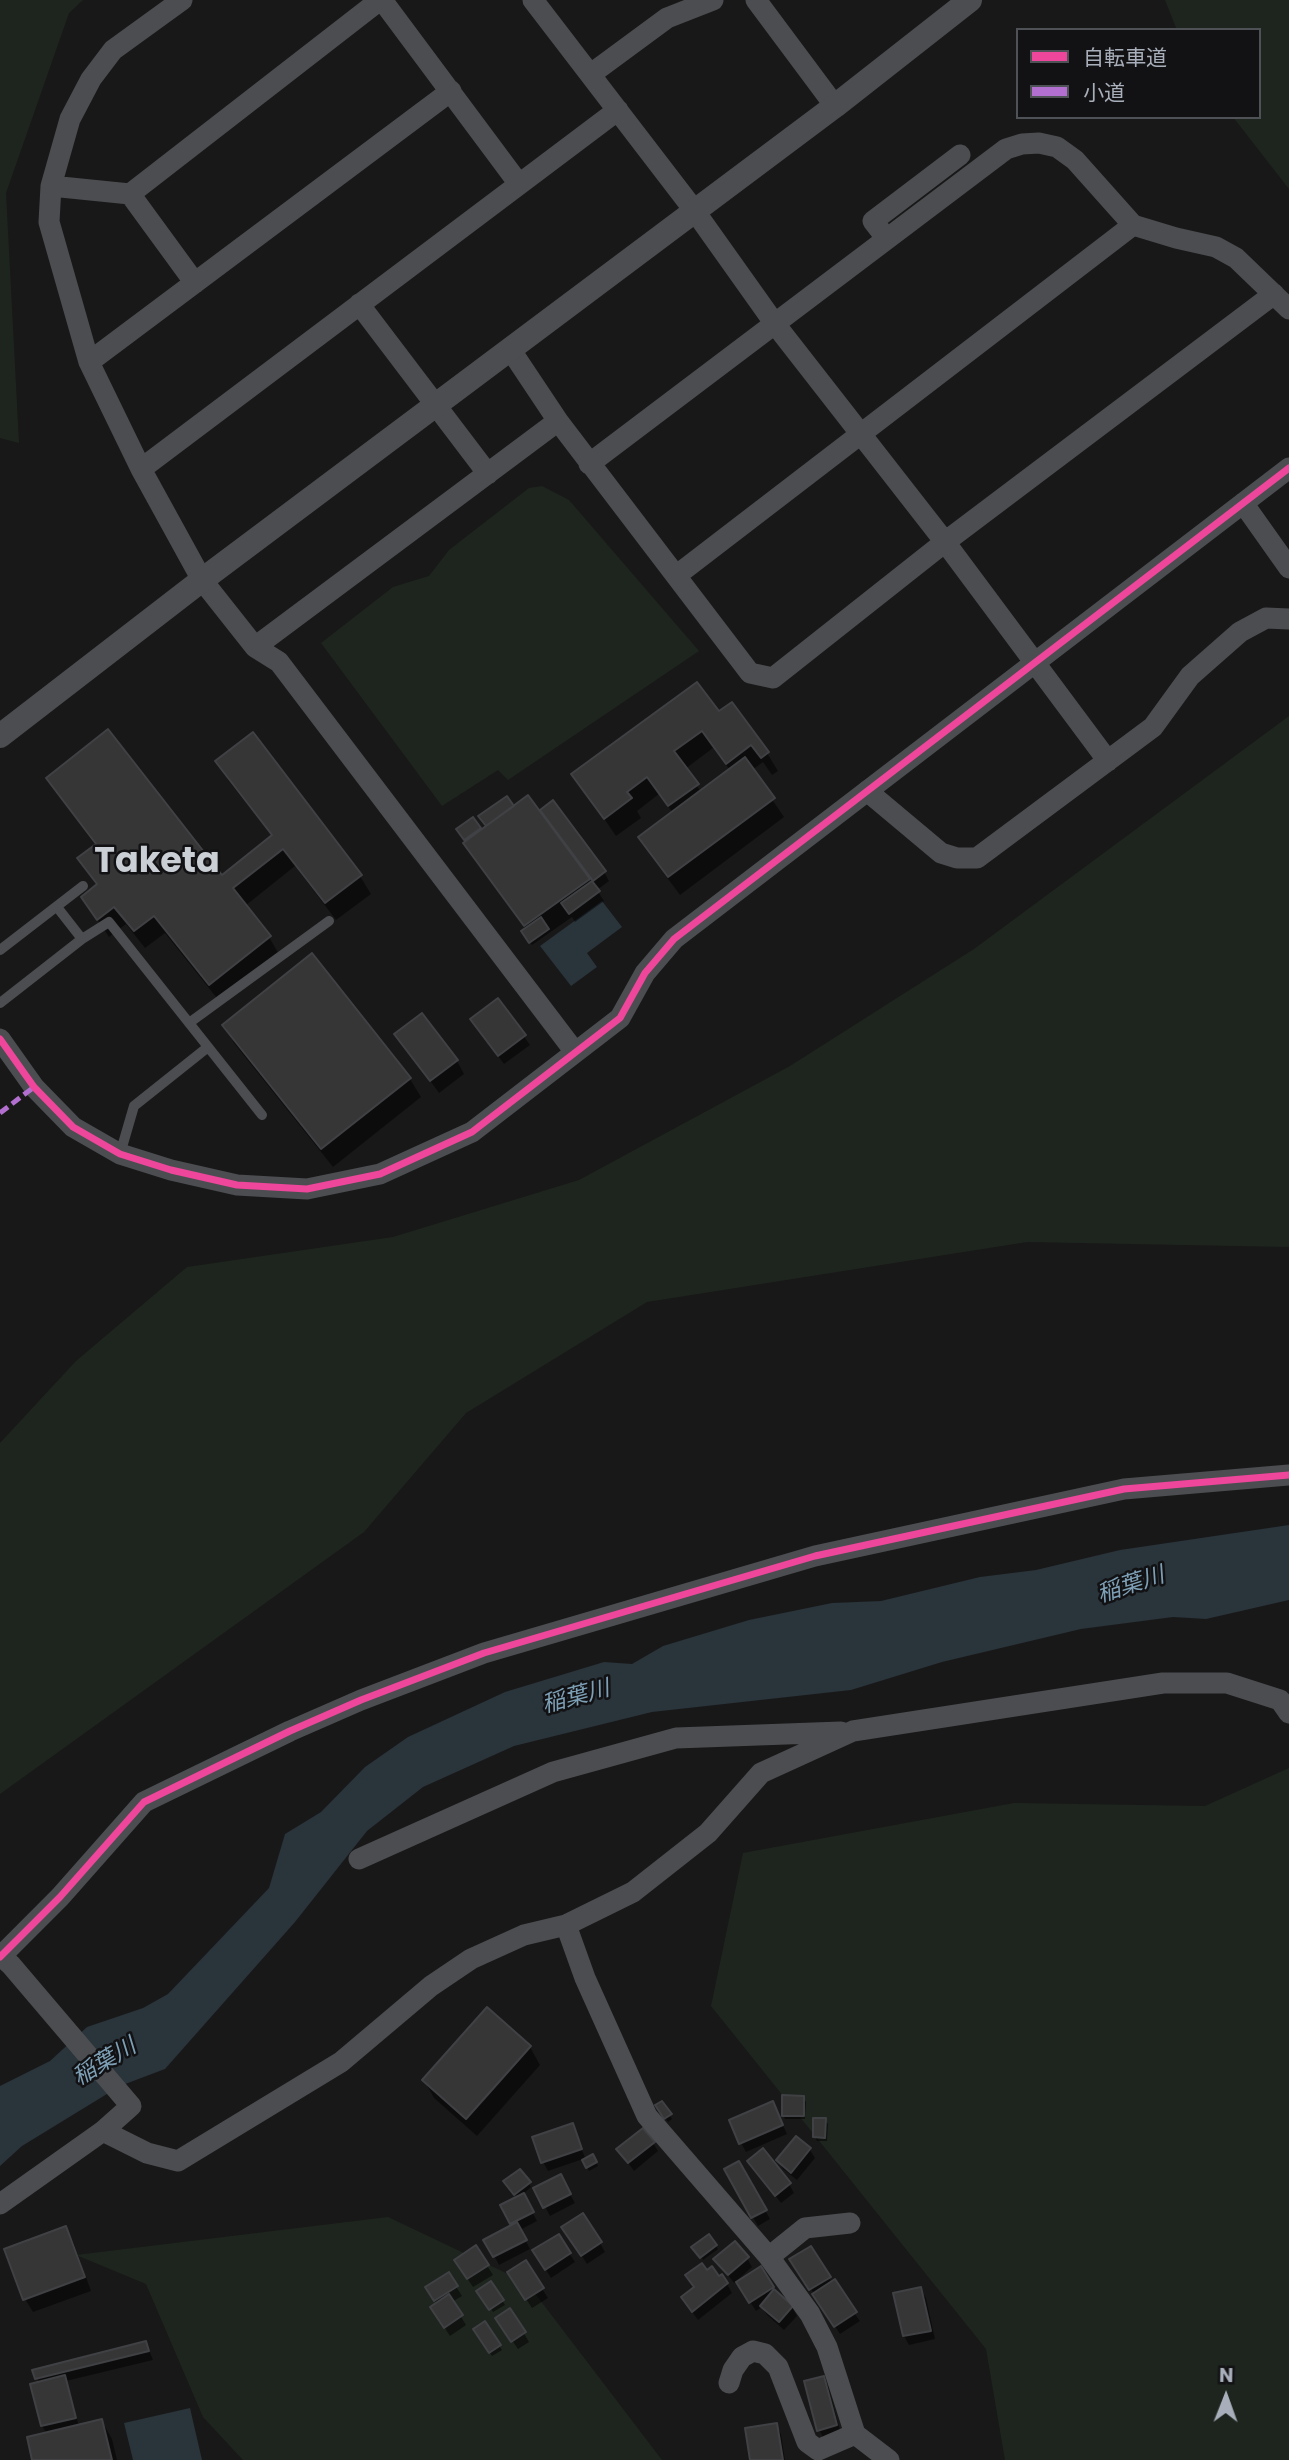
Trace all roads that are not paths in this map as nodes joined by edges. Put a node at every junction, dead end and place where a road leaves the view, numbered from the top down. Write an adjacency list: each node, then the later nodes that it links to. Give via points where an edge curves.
1 (181, 0): 13 (street, via 114,50 91,79 70,119)
2 (381, 0): 8 (street); 14 (street)
3 (533, 0): 7 (street)
4 (713, 0): 7 (street, via 667,18)
5 (756, 0): 9 (street)
6 (970, 0): 9 (street)
7 (591, 74): 10 (street)
8 (451, 92): 12 (street); 18 (street)
9 (835, 106): 15 (street)
10 (618, 110): 12 (street); 15 (street)
11 (960, 155): 17 (street, via 873,221)
12 (519, 184): 20 (street)
13 (51, 186): 14 (street); 23 (street, via 50,222)
14 (130, 194): 18 (street)
15 (694, 210): 21 (street); 22 (street)
16 (1133, 225): 17 (street, via 1075,160 1057,147 1039,143 1006,149); 19 (street, via 1216,247 1236,258); 26 (street)
17 (887, 239): 21 (street)
18 (195, 283): 23 (street)
19 (1284, 302): 32 (street)
20 (359, 304): 24 (street); 29 (street)
21 (775, 324): 26 (street); 27 (street)
22 (510, 349): 24 (street); 25 (street)
23 (89, 362): 29 (street)
24 (436, 405): 30 (street); 35 (street)
25 (558, 421): 27 (street); 30 (street)
26 (861, 434): 32 (street); 34 (street)
27 (589, 464): 34 (street)
28 (1289, 468): 31 (street)
29 (141, 469): 35 (street)
30 (488, 474): 37 (street)
31 (1243, 503): 33 (street); 38 (street)
32 (946, 542): 34 (street, via 773,678 750,673); 38 (street)
33 (1289, 568)
34 (677, 575)
35 (202, 580): 37 (street); 39 (street)
36 (1289, 619): 40 (street, via 1266,618 1240,632 1190,676 1153,727)
37 (255, 647): 51 (street, via 279,662)
38 (1033, 662): 40 (street); 41 (street)
39 (0, 736)
40 (1108, 761): 41 (street, via 977,859 942,852)
41 (867, 790): 51 (street, via 674,939 645,973 620,1018)
42 (83, 886): 43 (lane)
43 (57, 907): 45 (lane); 46 (lane)
44 (328, 921): 48 (lane)
45 (82, 939): 47 (lane); 48 (lane, via 109,922)
46 (0, 950)
47 (0, 1003)
48 (189, 1023): 50 (lane)
49 (0, 1039): 53 (street, via 34,1087 73,1127)
50 (208, 1047): 52 (lane); 53 (lane, via 134,1106)
51 (575, 1052): 53 (street, via 472,1132 380,1174 307,1189 237,1185)
52 (262, 1115)
53 (120, 1154)
54 (1289, 1475): 59 (street, via 1124,1489 815,1556 484,1653 290,1731 144,1802)
55 (1289, 1713): 56 (street, via 1280,1700 1227,1683 1163,1683)
56 (853, 1731): 57 (street, via 677,1738 553,1772); 58 (street, via 761,1773 708,1833 634,1892)
57 (359, 1859)
58 (566, 1925): 60 (street, via 524,1935 471,1959 431,1986 341,2062 178,2161 147,2153); 63 (street, via 647,2116)
59 (4, 1959): 60 (street, via 127,2099 131,2106)
60 (103, 2131): 61 (street)
61 (0, 2204)
62 (850, 2222): 63 (street, via 805,2228)
63 (769, 2257): 65 (street, via 810,2314 827,2347)
64 (729, 2383): 65 (street, via 742,2357 753,2351 765,2354 778,2367 807,2442 818,2450)
65 (855, 2434): 66 (street)
66 (889, 2460)

